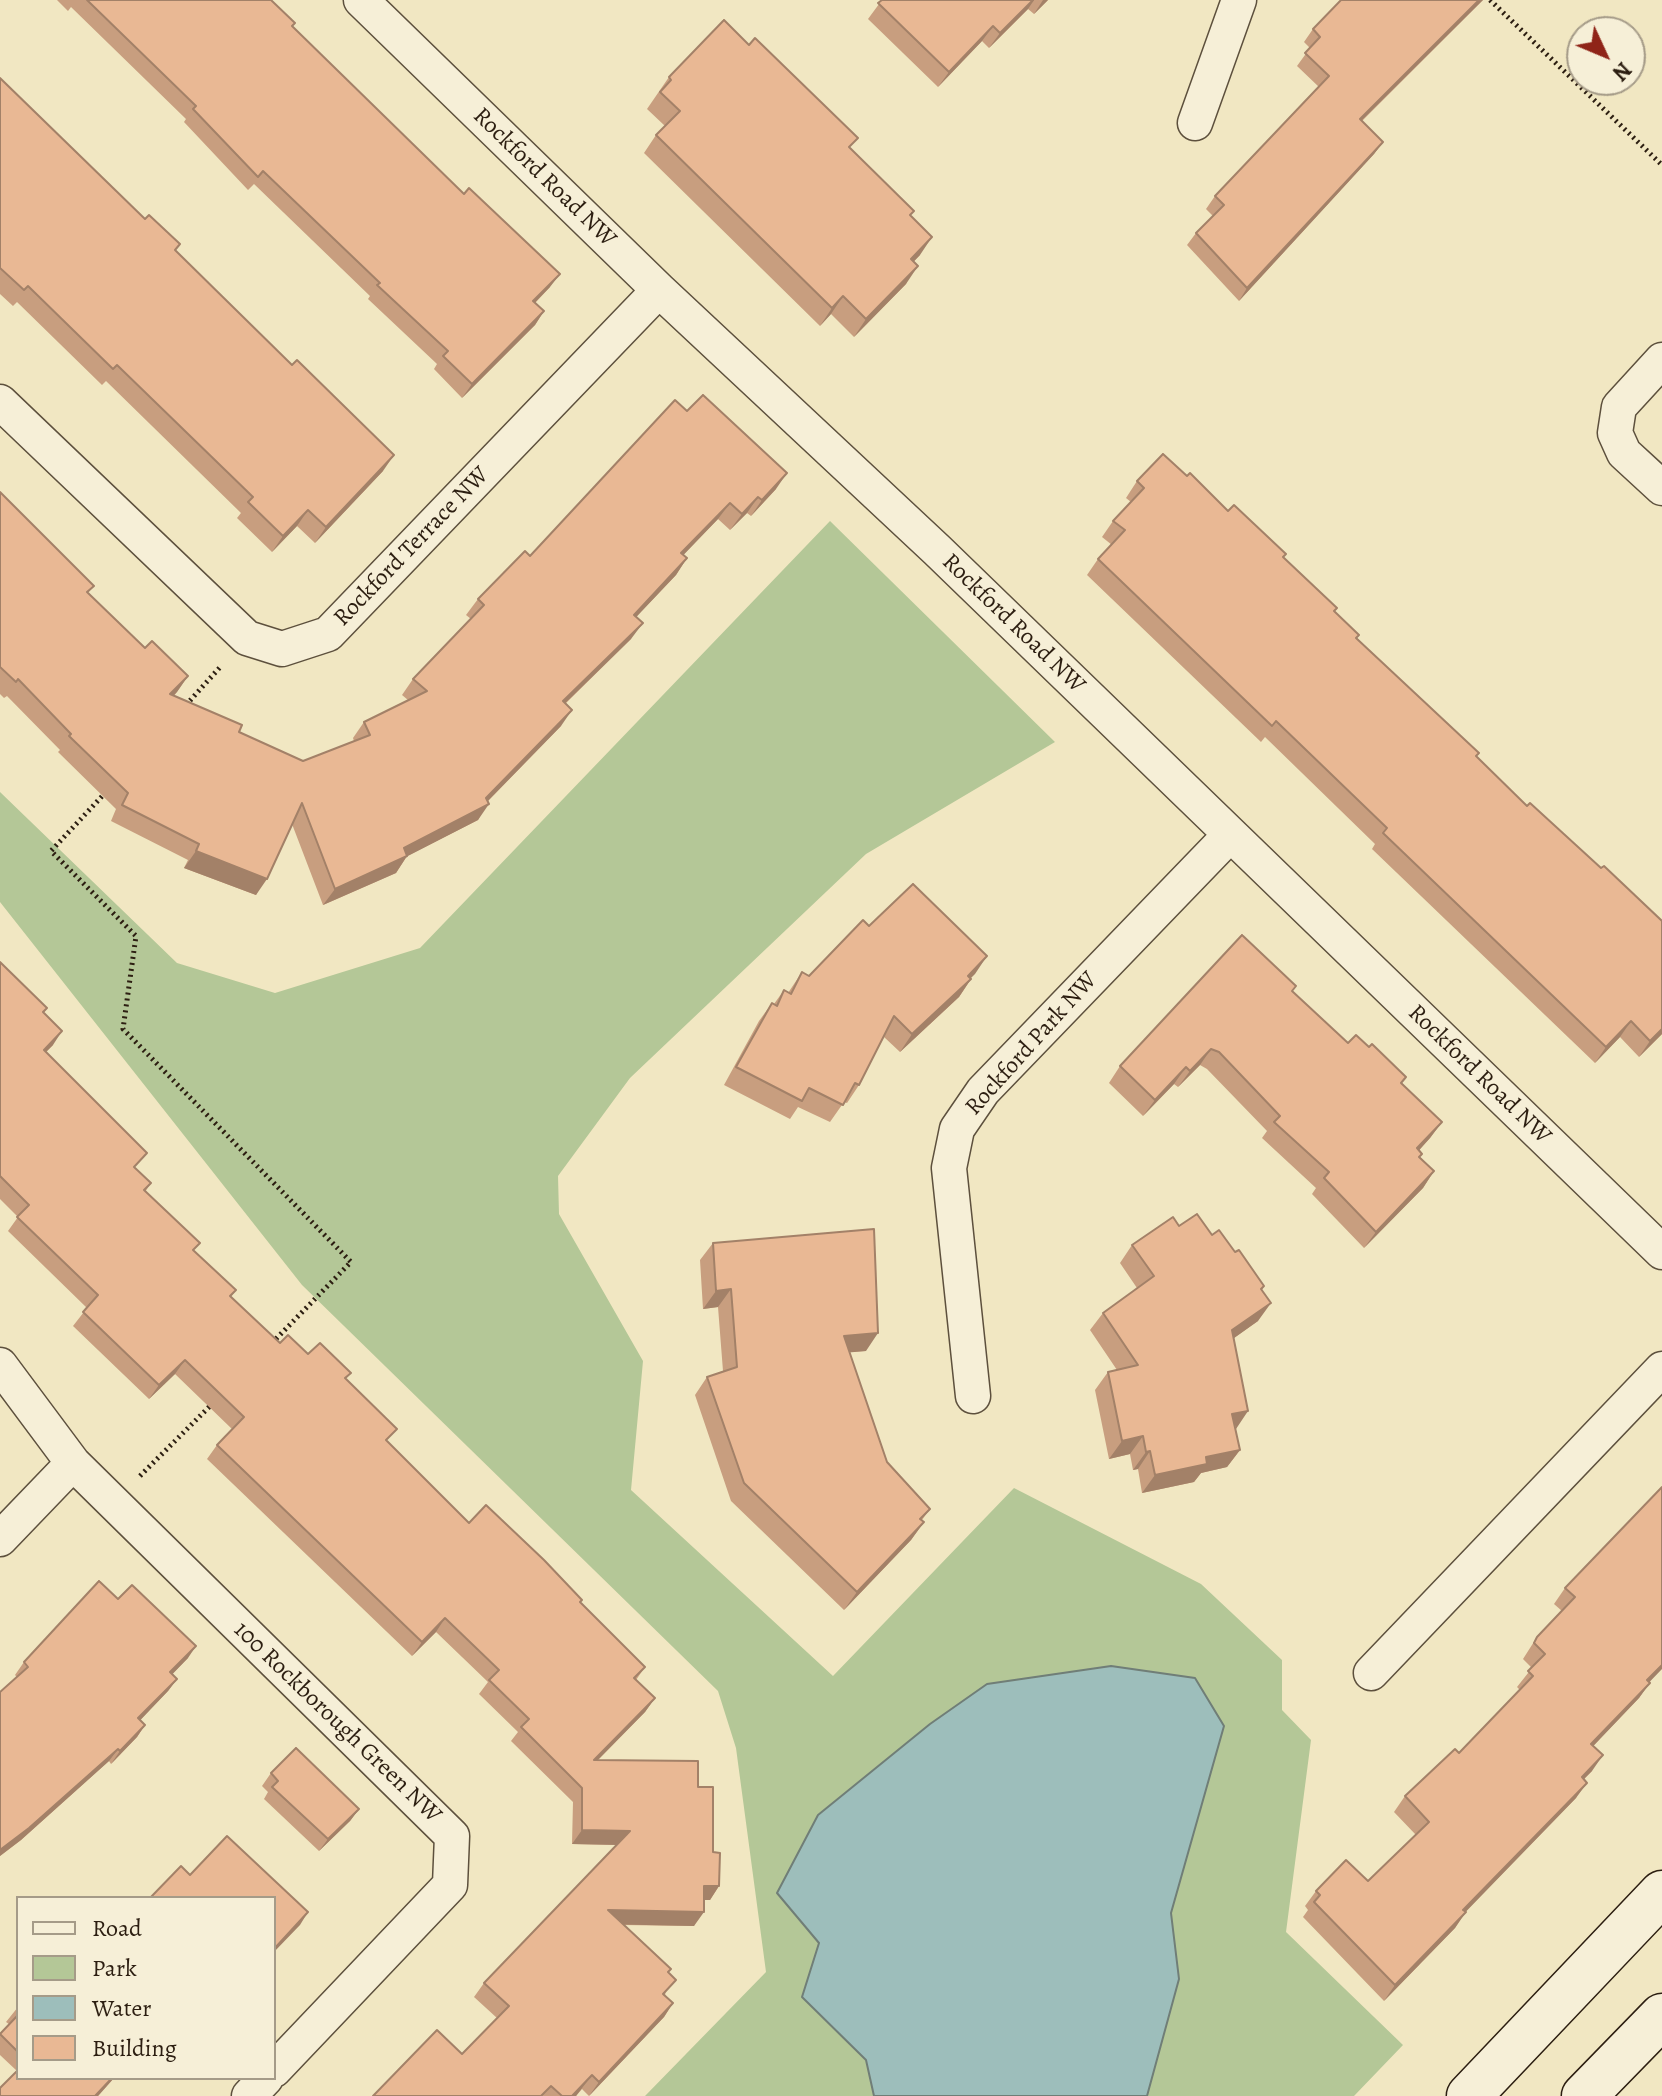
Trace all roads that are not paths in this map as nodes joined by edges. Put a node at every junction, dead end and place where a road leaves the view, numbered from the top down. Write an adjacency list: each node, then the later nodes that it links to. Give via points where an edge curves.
1 (361, 0): 4 (street, Rockford Road NW)
2 (1239, 0): 3 (street)
3 (1195, 123)
4 (659, 290): 6 (street, Rockford Terrace NW, via 328,634 282,649 247,638); 8 (street, Rockford Road NW)
5 (1662, 360): 7 (street, via 1619,407 1615,433 1624,453)
6 (0, 402)
7 (1662, 488)
8 (1230, 835): 9 (street, Rockford Road NW); 12 (street, Rockford Park NW, via 983,1091 957,1129 949,1168)
9 (1662, 1252)
10 (0, 1365): 13 (street, 100 Rockborough Green NW)
11 (1662, 1369): 15 (street)
12 (973, 1396)
13 (73, 1463): 14 (street); 18 (street, 100 Rockborough Green NW, via 452,1836 450,1885)
14 (0, 1539)
15 (1371, 1673)
16 (1662, 1893): 21 (main road)
17 (1662, 2016): 22 (main road)
18 (276, 2068)
19 (264, 2080): 20 (street)
20 (249, 2096)
21 (1469, 2096)
22 (1584, 2096)

